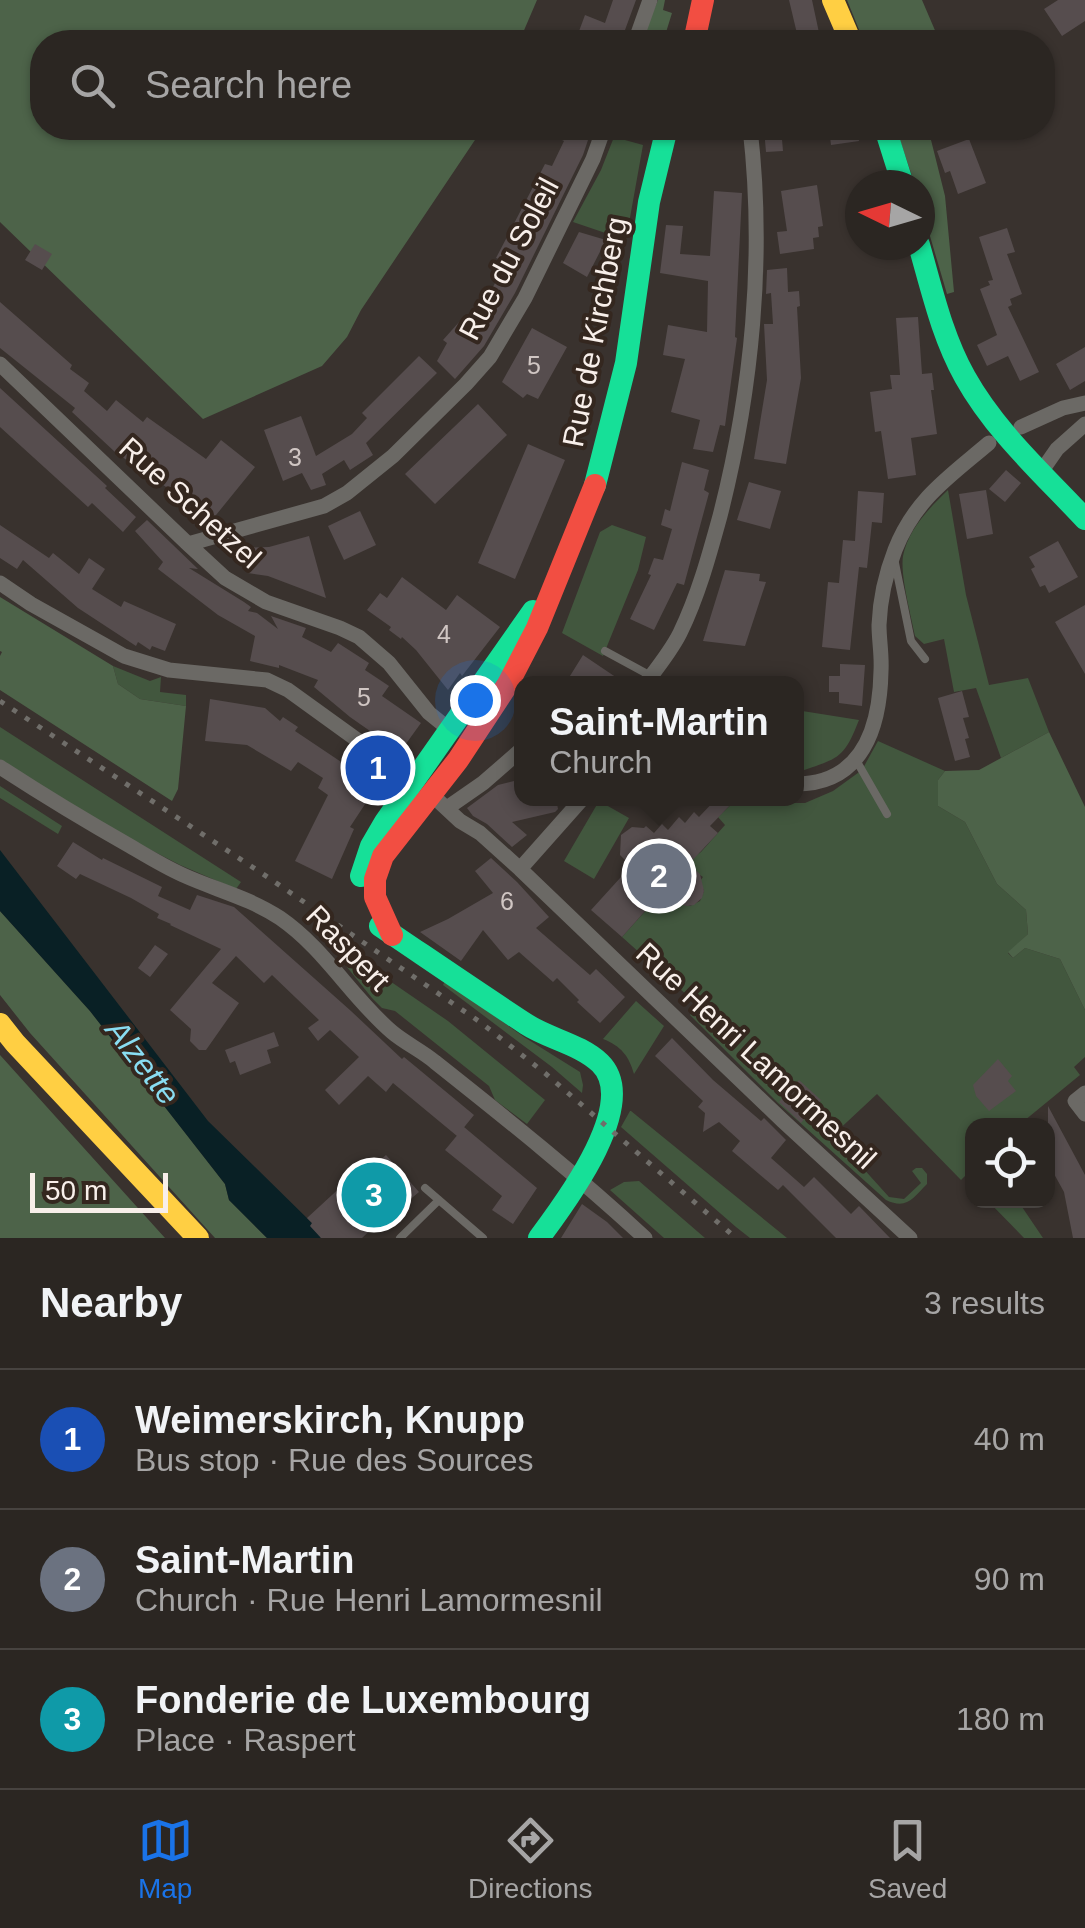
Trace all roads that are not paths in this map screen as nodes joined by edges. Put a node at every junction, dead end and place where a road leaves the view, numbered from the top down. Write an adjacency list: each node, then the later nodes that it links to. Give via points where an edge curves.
1 (650, 0): 4 (street)
2 (703, 0): 5 (main road)
3 (834, 0): 6 (main road)
4 (639, 30)
5 (698, 30)
6 (846, 30)
7 (600, 140): 20 (street, Rue du Soleil, via 490,357 394,456 324,506)
8 (664, 140): 23 (main road, Rue de Kirchberg, via 614,413 595,484)
9 (752, 140): 28 (street, via 755,251 746,396 709,558 680,634)
10 (888, 140): 11 (main road)
11 (898, 170)
12 (923, 260): 18 (main road, via 965,378)
13 (0, 364): 20 (street, Rue Schetzel)
14 (1085, 403): 15 (street)
15 (1028, 423)
16 (1085, 424): 18 (street)
17 (989, 443): 21 (street, via 926,496)
18 (1041, 472): 19 (main road)
19 (1085, 519)
20 (188, 544): 30 (street, Rue Schetzel, via 251,594 359,637)
21 (893, 554): 25 (lane, via 911,641); 32 (street, via 879,624 879,703 872,735)
22 (0, 583): 35 (street, Rue Henri Lamormesnil, via 124,656 169,670 267,680 288,690)
23 (547, 599): 26 (main road, Rue de Kirchberg); 30 (main road, Rue de Kirchberg, via 530,613)
24 (605, 652): 27 (lane)
25 (924, 659)
26 (521, 676)
27 (642, 676)
28 (651, 676)
29 (514, 692): 30 (main road, Rue de Kirchberg)
30 (459, 737): 35 (main road, Rue de Kirchberg)
31 (514, 756): 35 (street, via 483,783)
32 (856, 760): 34 (street, via 836,776); 37 (lane)
33 (0, 767): 42 (street, Raspert, via 182,875 288,924 394,1034)
34 (804, 784)
35 (430, 794): 38 (street, Rue Henri Lamormesnil); 42 (main road, Rue de Kirchberg, via 375,874 376,905 392,935 604,1067 613,1088 612,1110)
36 (576, 806): 38 (street)
37 (887, 814)
38 (520, 869): 50 (street, Rue Henri Lamormesnil)
39 (0, 1024): 45 (main road)
40 (1085, 1093): 41 (street, via 1075,1101)
41 (1085, 1114)
42 (579, 1178): 48 (main road); 49 (street, Raspert)
43 (425, 1188): 44 (lane)
44 (439, 1200): 46 (lane); 47 (lane)
45 (198, 1238)
46 (400, 1238)
47 (484, 1238)
48 (539, 1238)
49 (645, 1238)
50 (910, 1238)

